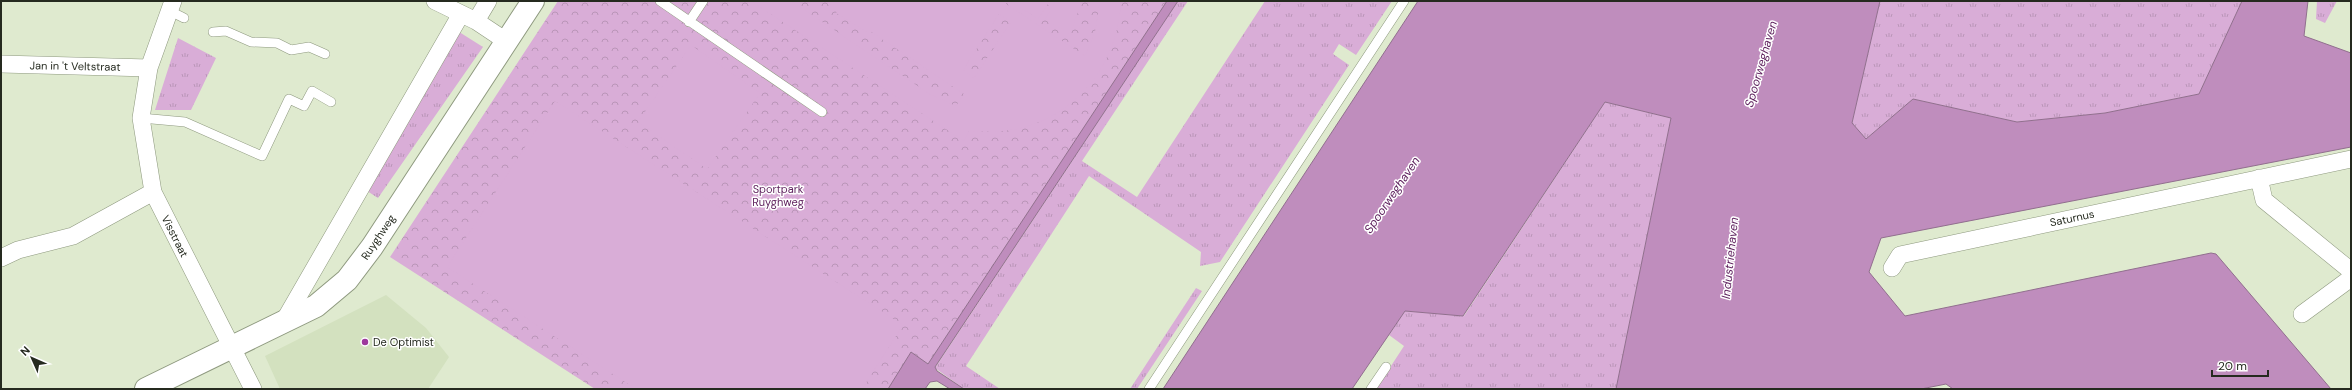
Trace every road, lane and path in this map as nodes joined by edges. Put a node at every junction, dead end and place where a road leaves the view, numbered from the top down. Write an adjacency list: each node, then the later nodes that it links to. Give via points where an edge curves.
1 (435, 1): 8 (street)
2 (488, 1): 8 (street)
3 (533, 1): 11 (street, Ruyghweg)
4 (660, 1): 9 (lane)
5 (703, 1): 9 (lane)
6 (1404, 1): 31 (lane)
7 (176, 10): 14 (street, Visstraat)
8 (468, 18): 11 (street); 26 (street)
9 (689, 22): 16 (lane)
10 (213, 32): 12 (lane, via 226,31 251,42 277,43 291,50 309,47)
11 (506, 41): 26 (street, Ruyghweg, via 372,248 347,280 316,306)
12 (325, 54)
13 (1, 64): 14 (street, Jan in 't Veltstraat)
14 (149, 68): 17 (street, Visstraat)
15 (331, 102): 17 (lane, via 312,91 304,106 289,99 262,156 185,122)
16 (822, 112)
17 (141, 118): 20 (street, Visstraat)
18 (2351, 158): 19 (street, Saturnus)
19 (2259, 178): 22 (street, Saturnus, via 1900,255); 23 (street, via 2264,200)
20 (154, 192): 21 (street, via 73,236 18,250); 27 (street, Visstraat)
21 (1, 258)
22 (1892, 268)
23 (2351, 271)
24 (2351, 278): 25 (street)
25 (2302, 314)
26 (284, 321): 27 (street, Ruyghweg)
27 (231, 347): 29 (street, Ruyghweg); 30 (street, Visstraat)
28 (1386, 367): 32 (lane)
29 (146, 389)
30 (253, 389)
31 (1149, 389)
32 (1371, 389)

